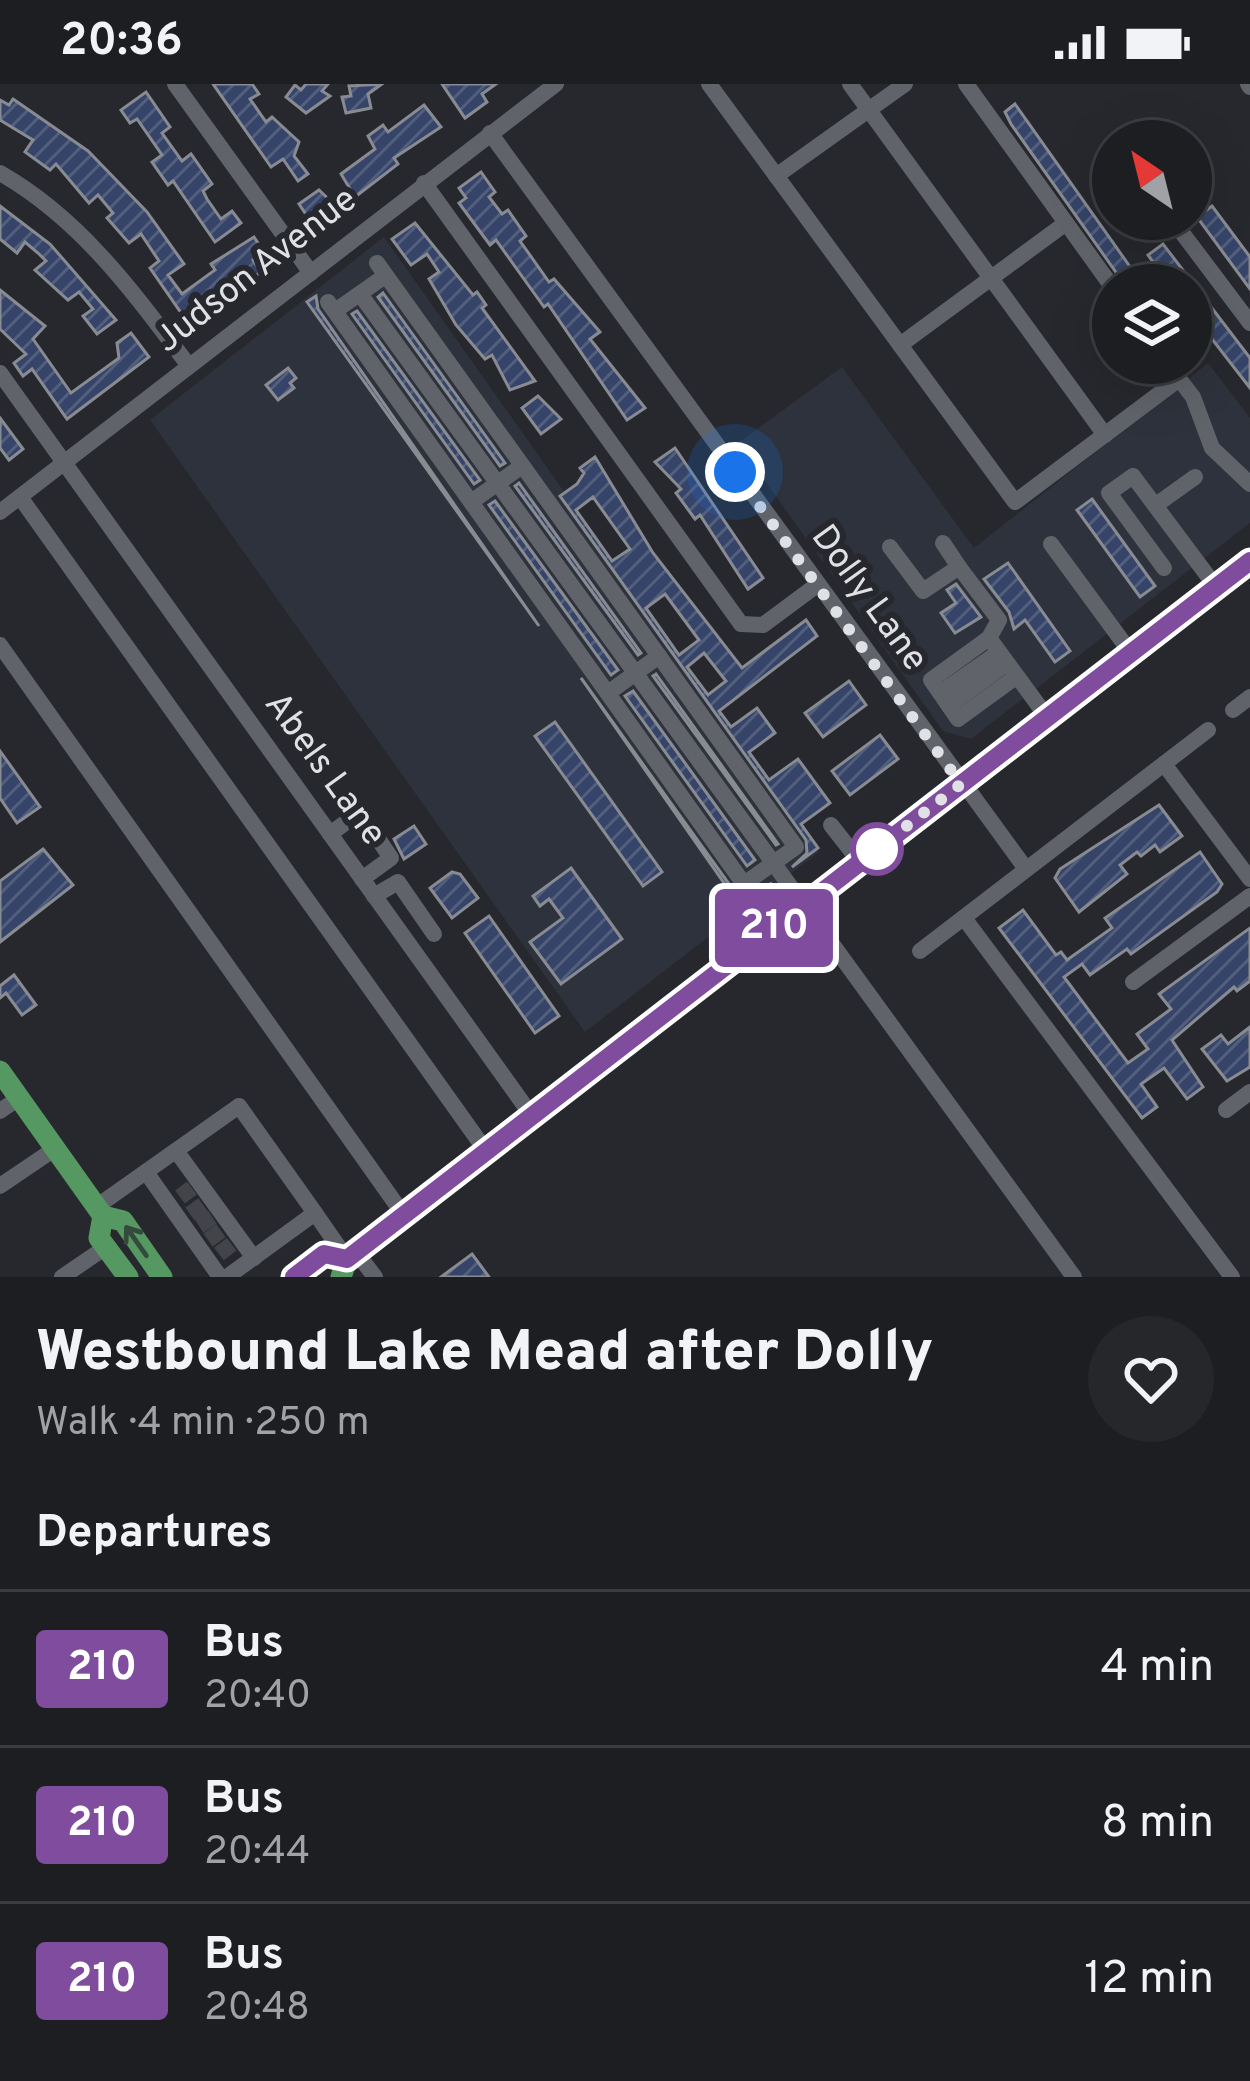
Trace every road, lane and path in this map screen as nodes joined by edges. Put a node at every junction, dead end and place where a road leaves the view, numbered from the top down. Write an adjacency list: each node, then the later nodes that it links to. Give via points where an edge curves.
1 (175, 84): 15 (street)
2 (556, 84): 8 (street, Judson Avenue)
3 (709, 84): 10 (street)
4 (850, 84): 7 (street)
5 (905, 84): 7 (street)
6 (966, 84): 12 (street)
7 (869, 110): 10 (street); 16 (street)
8 (490, 134): 11 (street, Judson Avenue); 40 (street, Dolly Lane)
9 (0, 173): 20 (street, via 94,247)
10 (776, 176): 19 (street)
11 (424, 183): 15 (street, Judson Avenue); 40 (street, via 741,624 763,625)
12 (1066, 223): 14 (street); 16 (street)
13 (1188, 240): 18 (street)
14 (1096, 264)
15 (311, 273): 20 (street, Judson Avenue)
16 (991, 278): 19 (street); 24 (street)
17 (360, 294): 26 (street, via 381,270); 28 (street); 31 (street, via 332,306)
18 (1250, 322)
19 (900, 345): 24 (street, via 1016,502)
20 (189, 366): 25 (street, Judson Avenue)
21 (0, 374): 25 (street, Abels Lane)
22 (1174, 384): 24 (street)
23 (1182, 384): 29 (street, via 1212,448)
24 (1105, 435)
25 (64, 462): 30 (street, Judson Avenue); 55 (street, Abels Lane)
26 (522, 466): 28 (street); 44 (street)
27 (1195, 477): 32 (street)
28 (496, 484): 31 (street); 46 (street)
29 (1250, 484)
30 (20, 497): 33 (street, Judson Avenue); 74 (street)
31 (471, 502): 47 (street)
32 (1156, 505): 38 (street, via 1133,476 1109,493); 41 (street)
33 (0, 512)
34 (943, 543): 37 (street)
35 (1051, 544): 43 (street)
36 (890, 547): 37 (street, via 923,591)
37 (959, 566): 45 (street, via 998,620)
38 (1164, 568)
39 (1247, 568): 41 (main road)
40 (817, 585): 53 (street, Dolly Lane)
41 (1216, 587): 43 (main road)
42 (0, 645): 80 (street)
43 (1131, 653): 50 (main road)
44 (658, 656): 46 (street); 57 (street, via 796,848)
45 (1003, 657): 45 (street, via 931,680 945,700); 50 (street)
46 (634, 674): 47 (street); 57 (street)
47 (608, 693): 57 (street, via 744,884)
48 (1250, 697): 49 (street)
49 (1232, 710)
50 (1047, 717): 53 (main road)
51 (1208, 730): 52 (street)
52 (1164, 764): 58 (street); 60 (street)
53 (961, 784): 56 (main road); 58 (street, Dolly Lane)
54 (831, 825): 56 (street)
55 (330, 833): 59 (street, Abels Lane); 59 (street, via 360,812 391,858)
56 (860, 862): 63 (main road)
57 (771, 865): 63 (street)
58 (1026, 869): 64 (street)
59 (362, 879): 61 (street, Abels Lane)
60 (1250, 879)
61 (374, 896): 65 (street, via 398,882); 72 (street, Abels Lane)
62 (1250, 896): 67 (street)
63 (801, 907): 72 (main road); 91 (street)
64 (964, 918): 66 (street); 92 (street)
65 (434, 934)
66 (920, 950)
67 (1133, 982)
68 (0, 1071): 70 (main road)
69 (1250, 1092): 71 (street)
70 (9, 1104): 73 (main road)
71 (1226, 1109)
72 (532, 1116): 74 (main road)
73 (56, 1148): 77 (street); 78 (main road)
74 (486, 1151): 80 (main road)
75 (177, 1152): 76 (street); 79 (street, via 239,1106); 81 (street)
76 (146, 1172): 78 (street); 81 (street)
77 (0, 1186)
78 (100, 1212): 82 (main road); 87 (main road, one-way to 78, via 123,1221)
79 (315, 1213): 83 (street); 84 (street)
80 (403, 1214): 84 (main road)
81 (205, 1222): 83 (street); 88 (street)
82 (106, 1246): 85 (street); 86 (main road)
83 (254, 1258): 88 (street)
84 (348, 1262): 89 (main road, via 324,1254); 90 (street)
85 (70, 1275)
86 (128, 1277)
87 (162, 1277)
88 (224, 1277)
89 (294, 1277)
90 (375, 1277)
91 (1074, 1277)
92 (1232, 1277)

